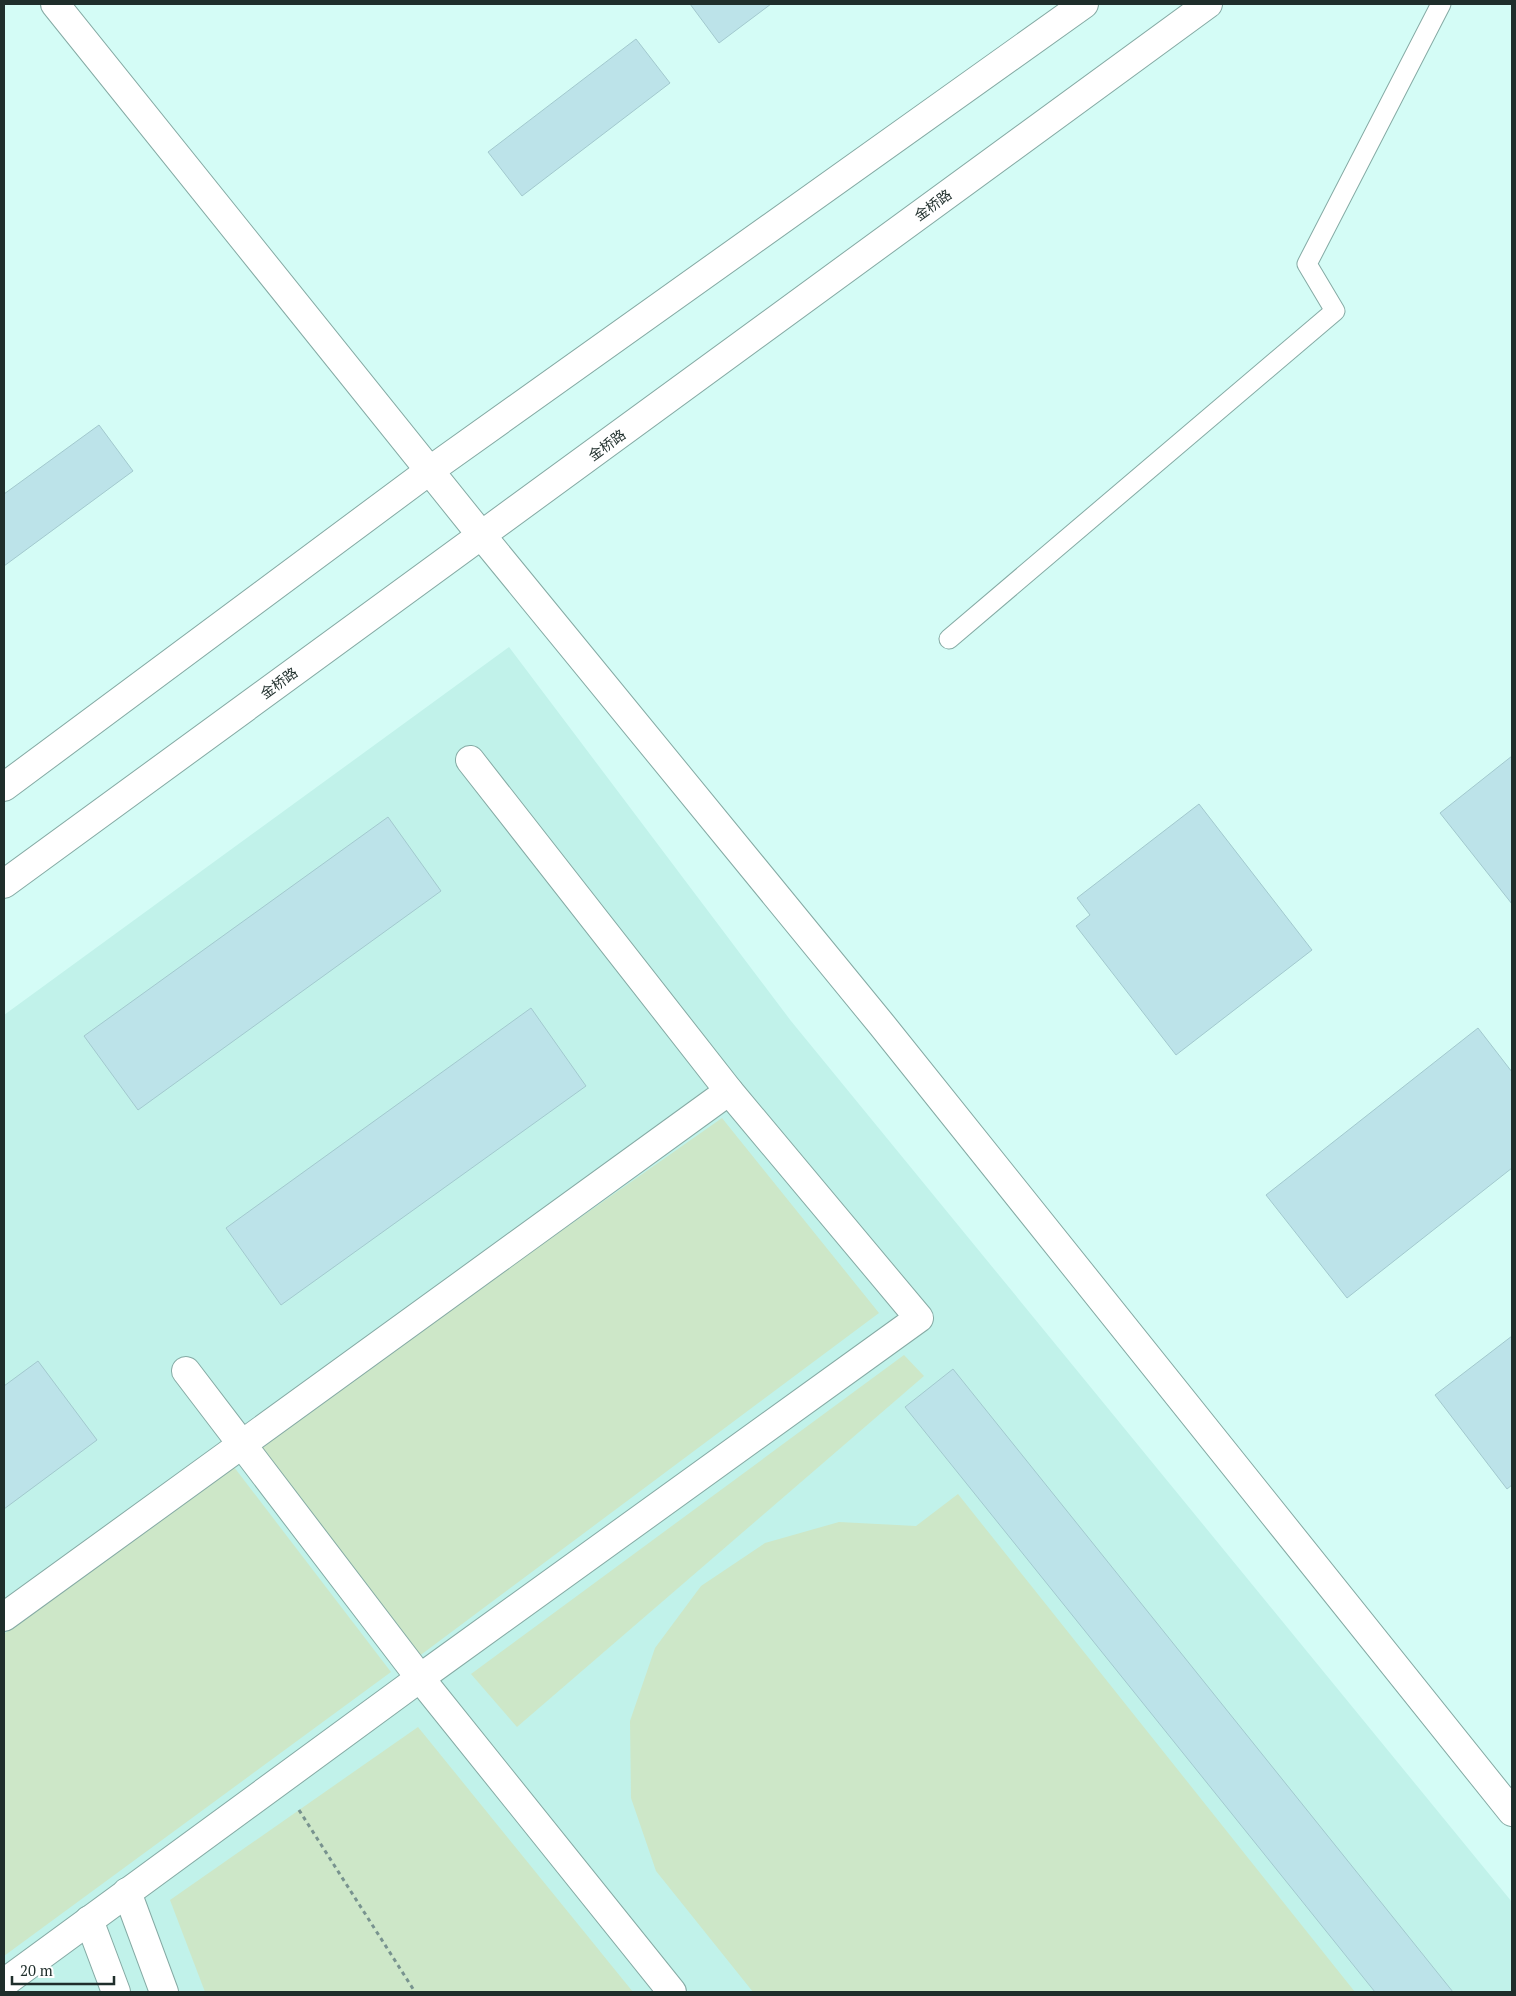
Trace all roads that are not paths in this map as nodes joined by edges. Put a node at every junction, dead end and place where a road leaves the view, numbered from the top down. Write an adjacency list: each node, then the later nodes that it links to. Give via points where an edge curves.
1 (55, 4): 5 (street)
2 (1084, 4): 5 (street)
3 (1208, 4): 6 (street, 金桥路)
4 (1441, 4): 7 (lane, via 1307,264 1335,311)
5 (430, 471): 6 (street); 9 (street)
6 (482, 536): 10 (street, 金桥路); 15 (street, via 882,1025)
7 (949, 639)
8 (470, 760): 11 (street)
9 (4, 787)
10 (4, 884)
11 (729, 1091): 13 (street); 14 (street, via 919,1318)
12 (186, 1371): 14 (street)
13 (4, 1617)
14 (420, 1678): 16 (street); 21 (street)
15 (1512, 1812)
16 (126, 1892): 17 (street); 20 (street)
17 (90, 1920): 18 (street); 19 (street)
18 (4, 1983)
19 (116, 1992)
20 (164, 1992)
21 (672, 1992)

